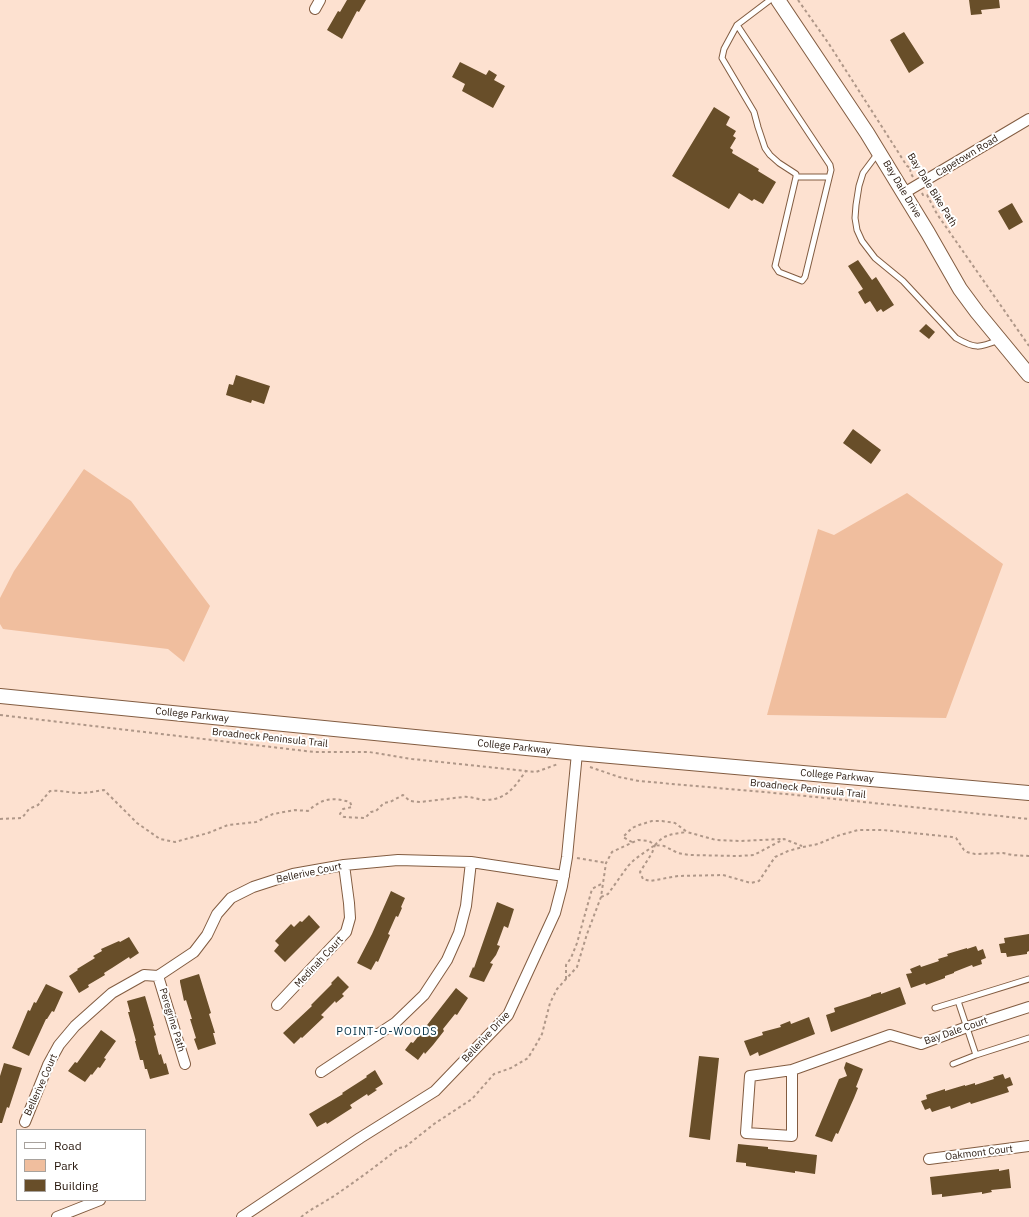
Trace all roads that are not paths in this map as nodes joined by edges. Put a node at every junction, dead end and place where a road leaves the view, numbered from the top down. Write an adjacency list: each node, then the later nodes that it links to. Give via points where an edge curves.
1 (770, 0): 3 (lane)
2 (778, 0): 5 (main road, Bay Dale Drive)
3 (737, 25): 6 (lane, via 722,58 754,112 765,148 770,155 796,174); 7 (lane, via 830,166)
4 (1029, 119): 8 (street, Capetown Road)
5 (879, 152): 8 (main road, Bay Dale Drive); 9 (lane, via 863,173 856,205 855,218 862,242 875,258 903,281 956,338 974,346 983,346)
6 (796, 177): 7 (lane); 7 (lane, via 775,266 778,272 802,281 805,278)
7 (829, 177)
8 (904, 193): 9 (main road, Bay Dale Drive, via 960,289)
9 (999, 340): 10 (main road, Bay Dale Drive)
10 (1029, 375)
11 (0, 696): 12 (main road, College Parkway)
12 (577, 753): 13 (main road, College Parkway); 16 (street, Bellerive Drive)
13 (1029, 793)
14 (471, 862): 15 (street, Bellerive Court, via 398,860); 16 (street, Bellerive Court); 29 (street, via 466,906 459,933 447,960 424,995 395,1023)
15 (344, 865): 17 (street, Bellerive Court, via 294,874 253,887 231,898 217,914 207,935 194,952); 20 (street, Medinah Court, via 350,918 346,932)
16 (564, 876): 35 (street, Bellerive Drive, via 555,913 508,1015 435,1091)
17 (158, 976): 26 (street, Peregrine Path); 30 (street, Bellerive Court, via 144,975 112,993 75,1026 48,1065)
18 (1029, 980): 19 (lane)
19 (958, 1001): 22 (lane); 23 (lane)
20 (277, 1005)
21 (1029, 1007): 23 (street, Bay Dale Court)
22 (935, 1008)
23 (967, 1026): 25 (lane); 28 (street, Bay Dale Court, via 921,1044 890,1035)
24 (1029, 1038): 25 (lane)
25 (976, 1055): 27 (lane)
26 (185, 1064)
27 (953, 1064)
28 (792, 1070): 28 (street, Bay Dale Court, via 750,1076 746,1133 792,1136)
29 (321, 1072)
30 (25, 1122)
31 (1029, 1146): 32 (street, Oakmont Court)
32 (929, 1159)
33 (97, 1201): 34 (street)
34 (57, 1217)
35 (242, 1217)

